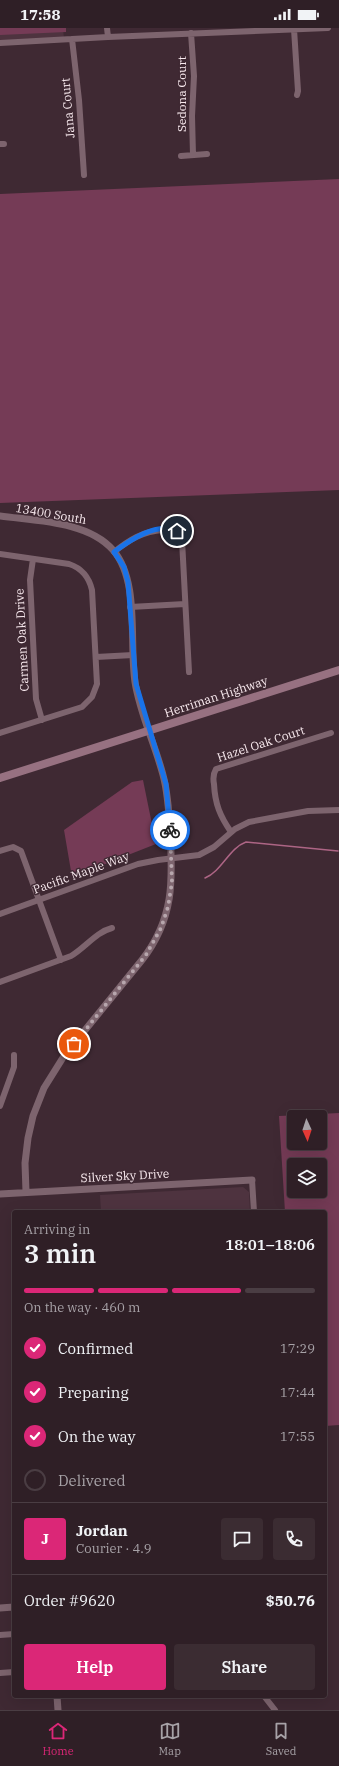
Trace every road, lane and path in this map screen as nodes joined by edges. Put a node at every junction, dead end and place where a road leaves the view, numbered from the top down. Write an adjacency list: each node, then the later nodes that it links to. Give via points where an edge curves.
1 (107, 28): 5 (street)
2 (328, 28): 3 (street)
3 (294, 29): 4 (street); 8 (street)
4 (191, 33): 5 (street); 10 (street, Sedona Court, via 194,76)
5 (108, 37): 6 (street)
6 (72, 39): 7 (street); 12 (street, Jana Court)
7 (0, 43)
8 (297, 95)
9 (207, 154): 10 (street)
10 (193, 155): 11 (street)
11 (181, 156)
12 (84, 175)
13 (0, 516): 14 (street, 13400 South, via 84,530 100,538)
14 (114, 552): 17 (street, via 144,533 170,530 179,532 182,540); 18 (street, 13400 South, via 127,577)
15 (0, 554): 16 (street)
16 (33, 559): 20 (street, via 74,566 87,578 92,590); 23 (street, Carmen Oak Drive, via 30,580 36,699)
17 (185, 604): 18 (street); 22 (street)
18 (130, 607): 19 (street, 13400 South)
19 (133, 655): 20 (street); 24 (street, 13400 South, via 137,690)
20 (96, 657): 23 (street, via 97,684 89,701 78,709)
21 (339, 670): 24 (main road, Herriman Highway)
22 (189, 672)
23 (42, 720): 25 (street)
24 (149, 731): 27 (main road, Herriman Highway); 31 (street, 13400 South, via 166,784)
25 (0, 733)
26 (332, 733): 29 (street, Hazel Oak Court, via 216,769 213,777 215,802)
27 (4, 777)
28 (339, 810): 29 (street, Pacific Maple Way, via 308,811 274,817 244,824)
29 (231, 832): 31 (street, Pacific Maple Way, via 203,854)
30 (0, 851): 32 (street, via 17,848 22,854)
31 (172, 858): 32 (street, Pacific Maple Way, via 138,864); 40 (street, 13400 South, via 170,900 154,942 58,1063 40,1097 28,1138 25,1163)
32 (39, 900): 33 (street, Pacific Maple Way); 35 (street)
33 (0, 914)
34 (112, 928): 35 (street, via 100,932 76,953)
35 (61, 960): 36 (street)
36 (0, 982)
37 (14, 1055): 38 (street, via 14,1067)
38 (0, 1106)
39 (252, 1180): 40 (street, Silver Sky Drive); 42 (street)
40 (26, 1192): 41 (street, Silver Sky Drive)
41 (0, 1194)
42 (254, 1210)
43 (1, 1607): 44 (street)
44 (12, 1607)
45 (12, 1634): 46 (street)
46 (0, 1635)
47 (12, 1672): 48 (street)
48 (0, 1673)
49 (57, 1698): 51 (street)
50 (266, 1698): 52 (street)
51 (58, 1710)
52 (275, 1710)

